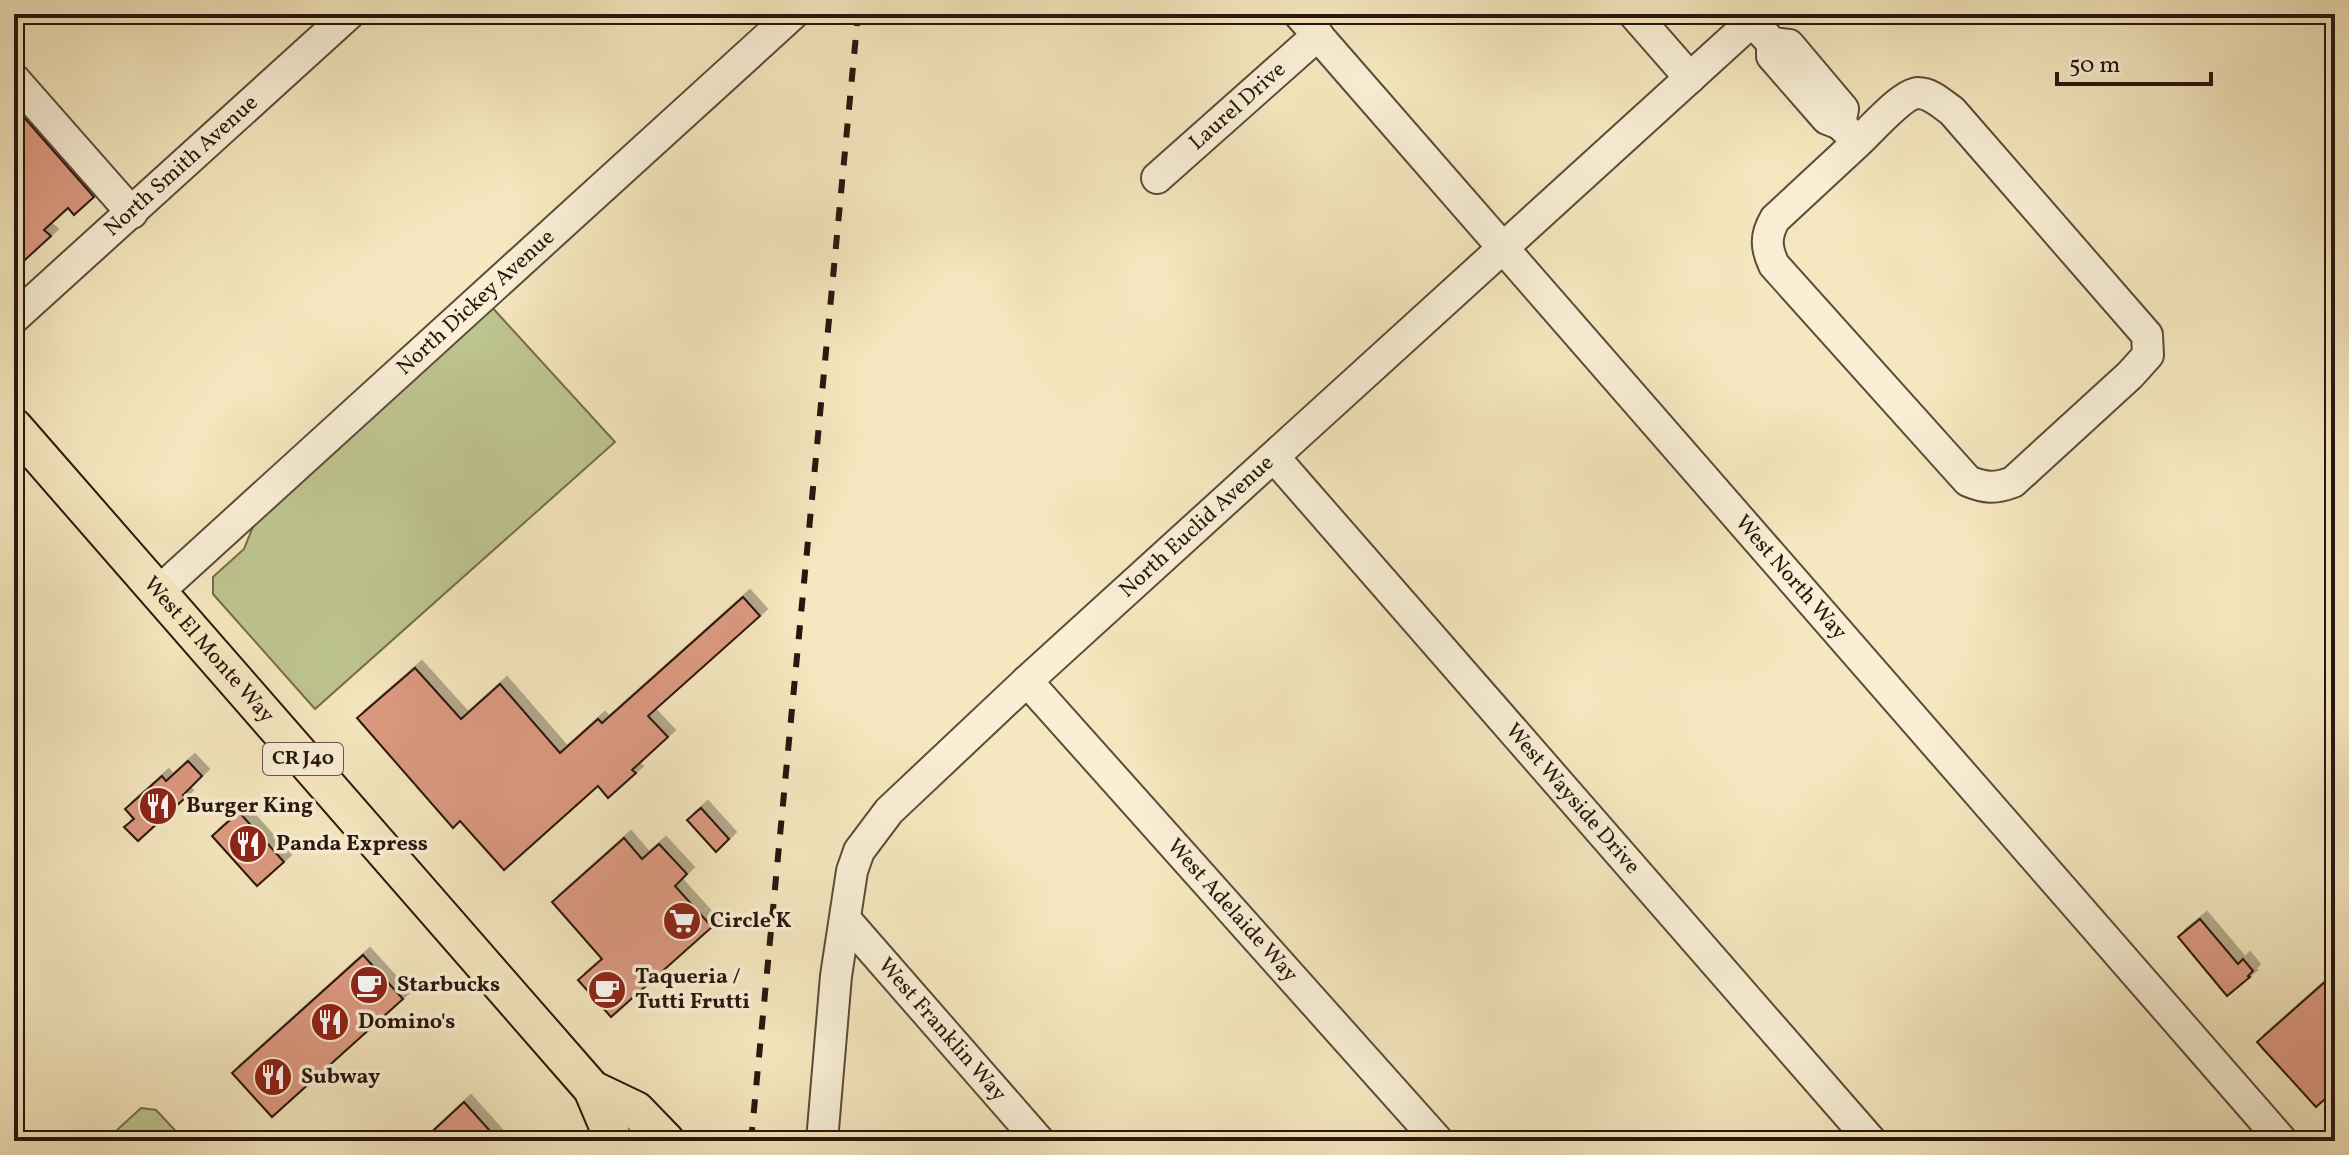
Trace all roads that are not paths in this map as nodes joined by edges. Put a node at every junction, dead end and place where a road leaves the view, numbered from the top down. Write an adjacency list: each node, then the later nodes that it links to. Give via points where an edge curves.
1 (349, 14): 10 (street, North Smith Avenue)
2 (793, 14): 15 (street, North Dickey Avenue)
3 (1634, 14): 6 (street)
4 (1308, 25): 9 (street, Laurel Drive); 11 (street, West North Way)
5 (1761, 26): 6 (street, North Euclid Avenue); 8 (street, via 1772,56 1827,119)
6 (1690, 78): 11 (street, North Euclid Avenue)
7 (14, 79): 10 (street)
8 (1849, 133): 8 (street, via 1905,97 1918,93 1935,98 1952,111 2147,335 2148,355 2130,375 2013,482 1983,488 1968,481 1774,265 1767,248 1768,230)
9 (1157, 178)
10 (132, 213): 12 (street, North Smith Avenue)
11 (1503, 247): 14 (street, North Euclid Avenue); 25 (street, West North Way)
12 (14, 318)
13 (14, 427): 15 (main road, West El Monte Way / CR J40)
14 (1274, 457): 16 (street, North Euclid Avenue); 24 (street, West Wayside Drive)
15 (158, 592): 18 (main road, West El Monte Way / CR J40)
16 (1027, 681): 17 (street, North Euclid Avenue, via 871,833 852,871); 23 (street, West Adelaide Way)
17 (846, 920): 21 (street, North Euclid Avenue); 22 (street, West Franklin Way)
18 (592, 1089): 19 (main road, West El Monte Way / CR J40); 20 (main road, West El Monte Way / CR J40, via 636,1110)
19 (614, 1141)
20 (666, 1141)
21 (822, 1141)
22 (1039, 1141)
23 (1438, 1141)
24 (1871, 1141)
25 (2282, 1141)

